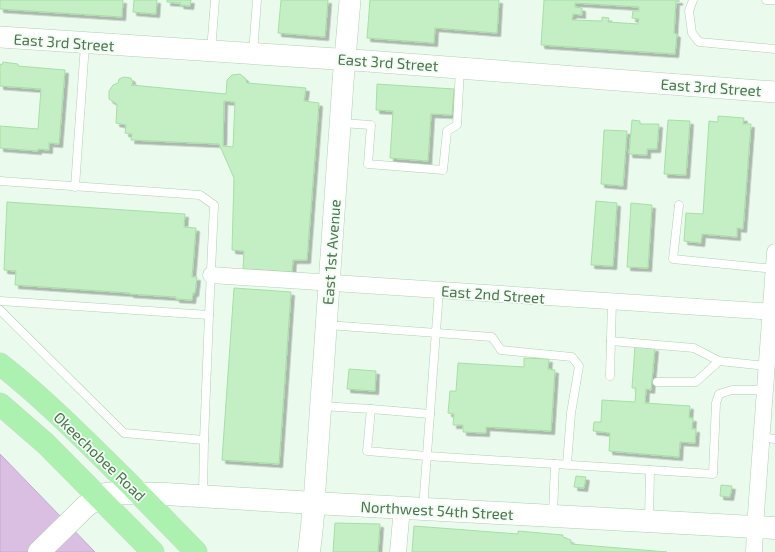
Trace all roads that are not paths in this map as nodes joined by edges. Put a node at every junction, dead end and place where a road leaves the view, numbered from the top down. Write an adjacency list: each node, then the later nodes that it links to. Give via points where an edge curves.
1 (216, 0): 10 (lane)
2 (257, 0): 11 (lane)
3 (350, 0): 12 (street, East 1st Avenue)
4 (693, 0): 9 (lane, via 689,11 692,33 699,42)
5 (766, 0): 6 (lane)
6 (775, 0)
7 (0, 37): 8 (street, East 3rd Street)
8 (85, 43): 10 (street, East 3rd Street); 17 (lane)
9 (775, 49)
10 (211, 51): 11 (street, East 3rd Street)
11 (253, 54): 12 (street, East 3rd Street)
12 (345, 60): 13 (street, East 3rd Street); 15 (street, East 1st Avenue)
13 (460, 67): 14 (street, East 3rd Street); 15 (lane, via 457,125 447,131 443,170 368,164 371,125)
14 (775, 92)
15 (340, 122): 22 (street, East 1st Avenue)
16 (0, 181): 17 (lane)
17 (75, 187): 21 (lane, via 200,195 214,205)
18 (679, 205): 20 (lane, via 673,259)
19 (775, 252): 20 (street)
20 (774, 269): 27 (street)
21 (211, 275): 22 (street, East 2nd Street); 28 (lane)
22 (329, 283): 23 (street, East 2nd Street); 29 (street, East 1st Avenue)
23 (439, 290): 25 (street, East 2nd Street); 30 (lane)
24 (0, 301): 28 (lane)
25 (612, 301): 27 (street, East 2nd Street); 31 (lane)
26 (0, 310): 43 (lane, via 124,433)
27 (773, 312): 34 (street)
28 (209, 315): 43 (lane)
29 (326, 325): 30 (lane); 39 (street, East 1st Avenue)
30 (436, 333): 41 (lane); 46 (lane, via 492,337 501,350 572,356 579,366)
31 (611, 341): 32 (lane, via 694,348); 35 (lane)
32 (719, 361): 34 (lane); 36 (lane, via 696,382)
33 (0, 364): 48 (highway, Okeechobee Road, via 64,419)
34 (767, 366): 37 (street)
35 (610, 376)
36 (657, 382)
37 (765, 390): 42 (street); 47 (lane, via 732,390 719,394 716,403 712,474)
38 (0, 404): 49 (highway, Okeechobee Road, via 46,444)
39 (321, 406): 40 (lane); 51 (street, East 1st Avenue)
40 (371, 409): 41 (lane); 44 (lane, via 367,451)
41 (430, 414): 44 (lane)
42 (768, 438): 55 (street)
43 (204, 440): 50 (lane)
44 (427, 456): 45 (lane); 52 (lane)
45 (555, 464): 46 (lane); 53 (lane)
46 (566, 464): 47 (lane)
47 (650, 470): 54 (lane)
48 (139, 493): 49 (main road, Northwest 54th Street, via 106,494); 50 (main road, Northwest 54th Street); 58 (highway, Okeechobee Road)
49 (99, 497): 56 (main road, via 86,506); 57 (highway, Okeechobee Road)
50 (203, 497): 51 (main road, Northwest 54th Street)
51 (314, 504): 52 (main road, Northwest 54th Street); 59 (main road)
52 (412, 509): 53 (main road, Northwest 54th Street); 60 (street)
53 (553, 516): 54 (main road, Northwest 54th Street)
54 (649, 522): 55 (main road, Northwest 54th Street)
55 (765, 528): 61 (street)
56 (39, 552)
57 (154, 552)
58 (196, 552)
59 (309, 552)
60 (398, 552)
61 (754, 552)

